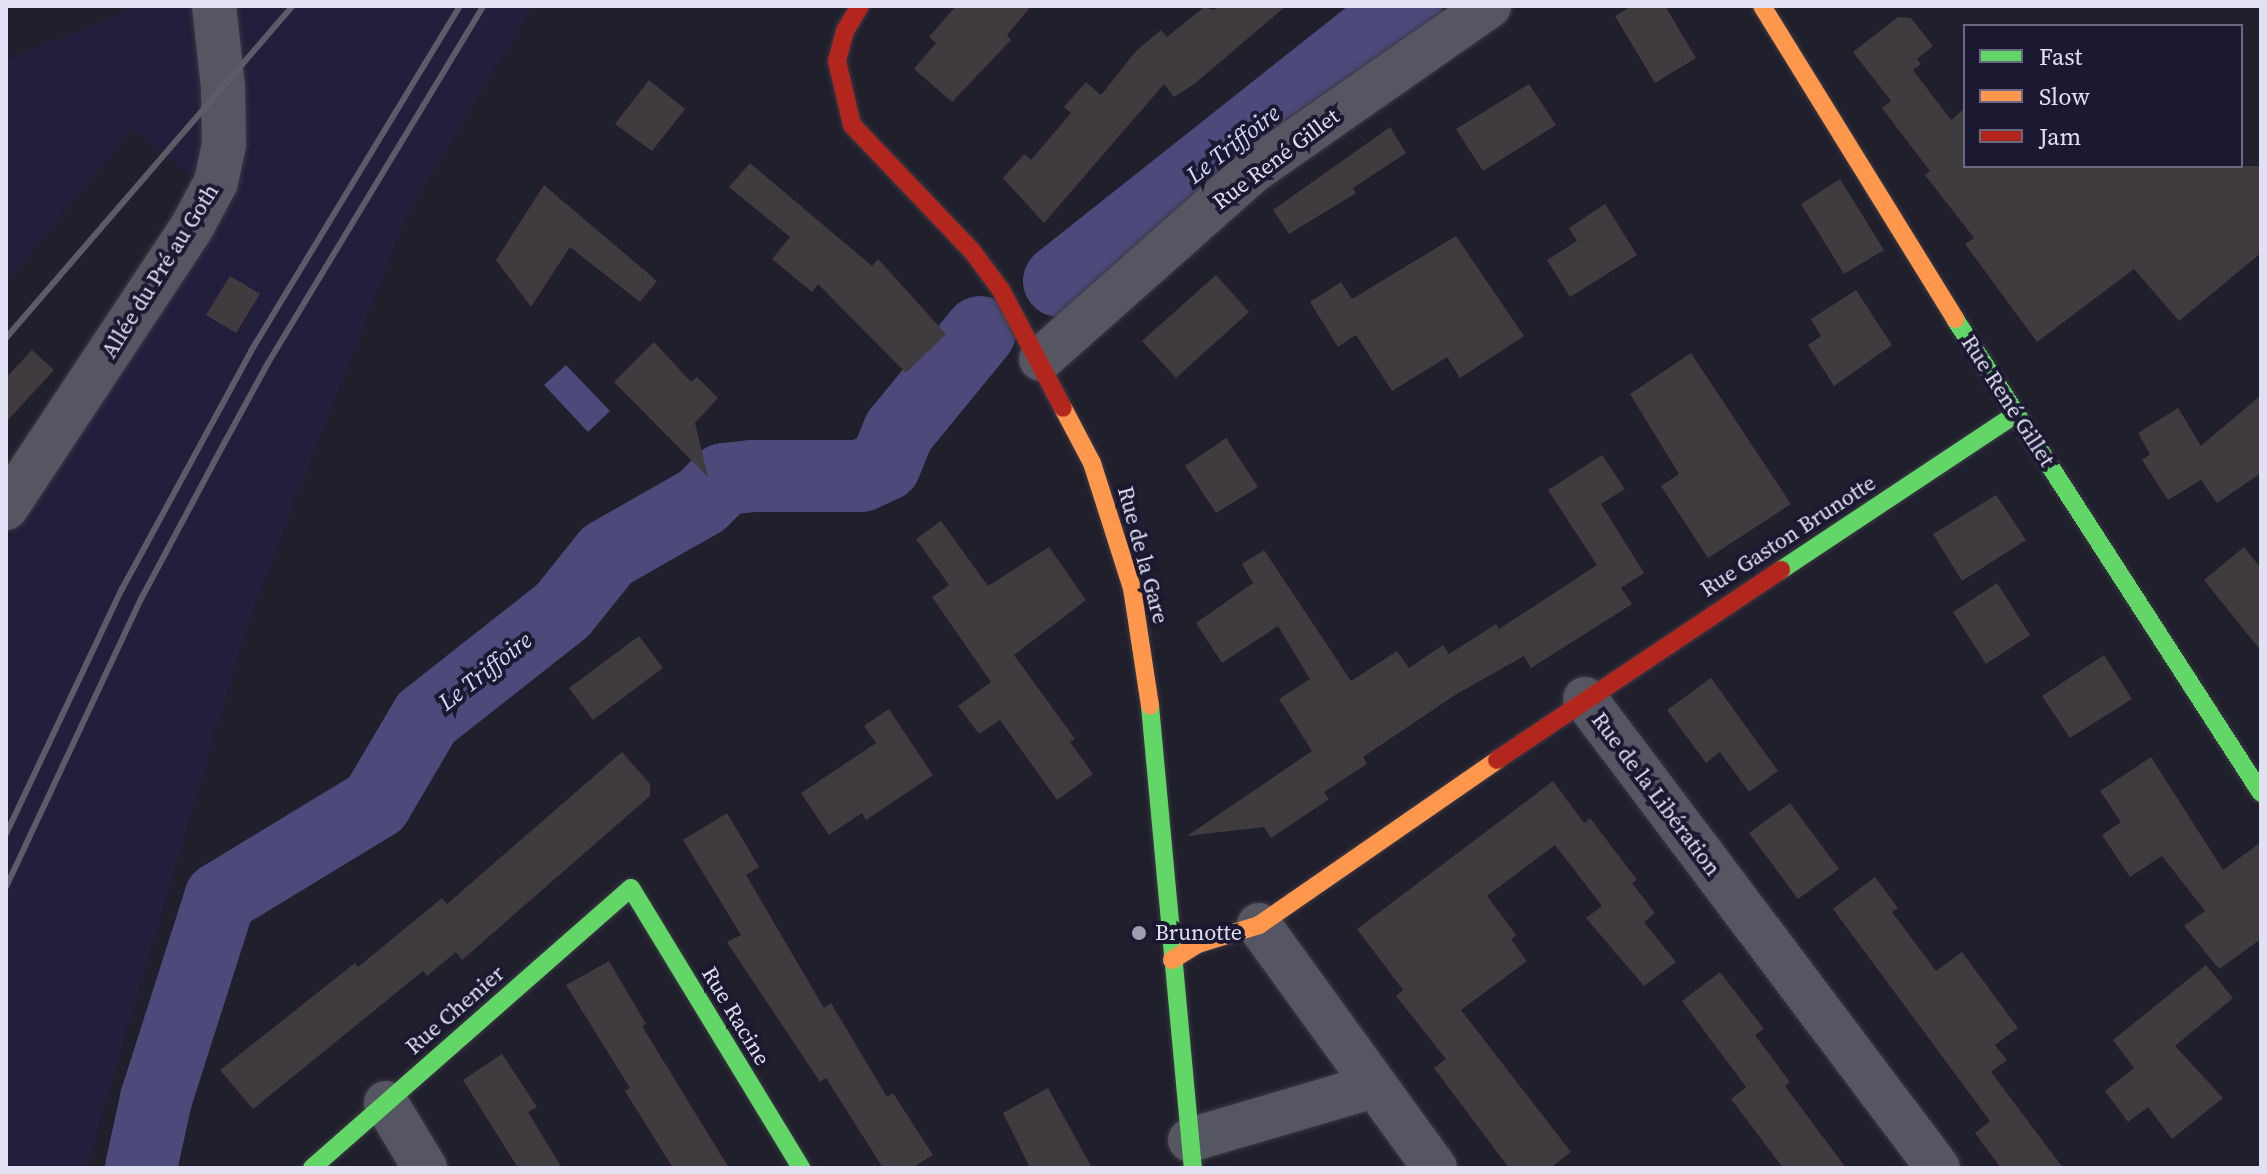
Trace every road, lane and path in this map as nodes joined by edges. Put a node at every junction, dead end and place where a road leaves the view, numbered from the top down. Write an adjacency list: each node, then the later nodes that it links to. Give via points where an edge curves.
1 (214, 6): 7 (street, Allée du Pré au Goth, via 224,116 216,182 200,215)
2 (860, 6): 5 (street, Rue de la Gare, via 845,31 837,61 852,125 972,251)
3 (1489, 6): 5 (street, Rue René Gillet, via 1254,170)
4 (1762, 6): 6 (street, Rue René Gillet)
5 (1041, 359): 12 (street, Rue de la Gare, via 1092,463 1132,588 1147,670)
6 (2017, 413): 8 (street, Rue Gaston Brunotte); 9 (street, Rue René Gillet)
7 (6, 508)
8 (1585, 699): 11 (street, Rue de la Libération); 20 (street, Rue de la Libération)
9 (2261, 793)
10 (631, 888): 14 (street, Rue Chenier); 18 (street, Rue Racine)
11 (1259, 925): 12 (street, Rue de la Libération, via 1198,944); 13 (street)
12 (1172, 960): 15 (street, Rue de la Gare)
13 (1373, 1086): 15 (street); 19 (street)
14 (386, 1103): 16 (street, Rue Chenier); 17 (street)
15 (1191, 1154)
16 (312, 1168)
17 (425, 1168)
18 (801, 1168)
19 (1435, 1168)
20 (1938, 1168)

